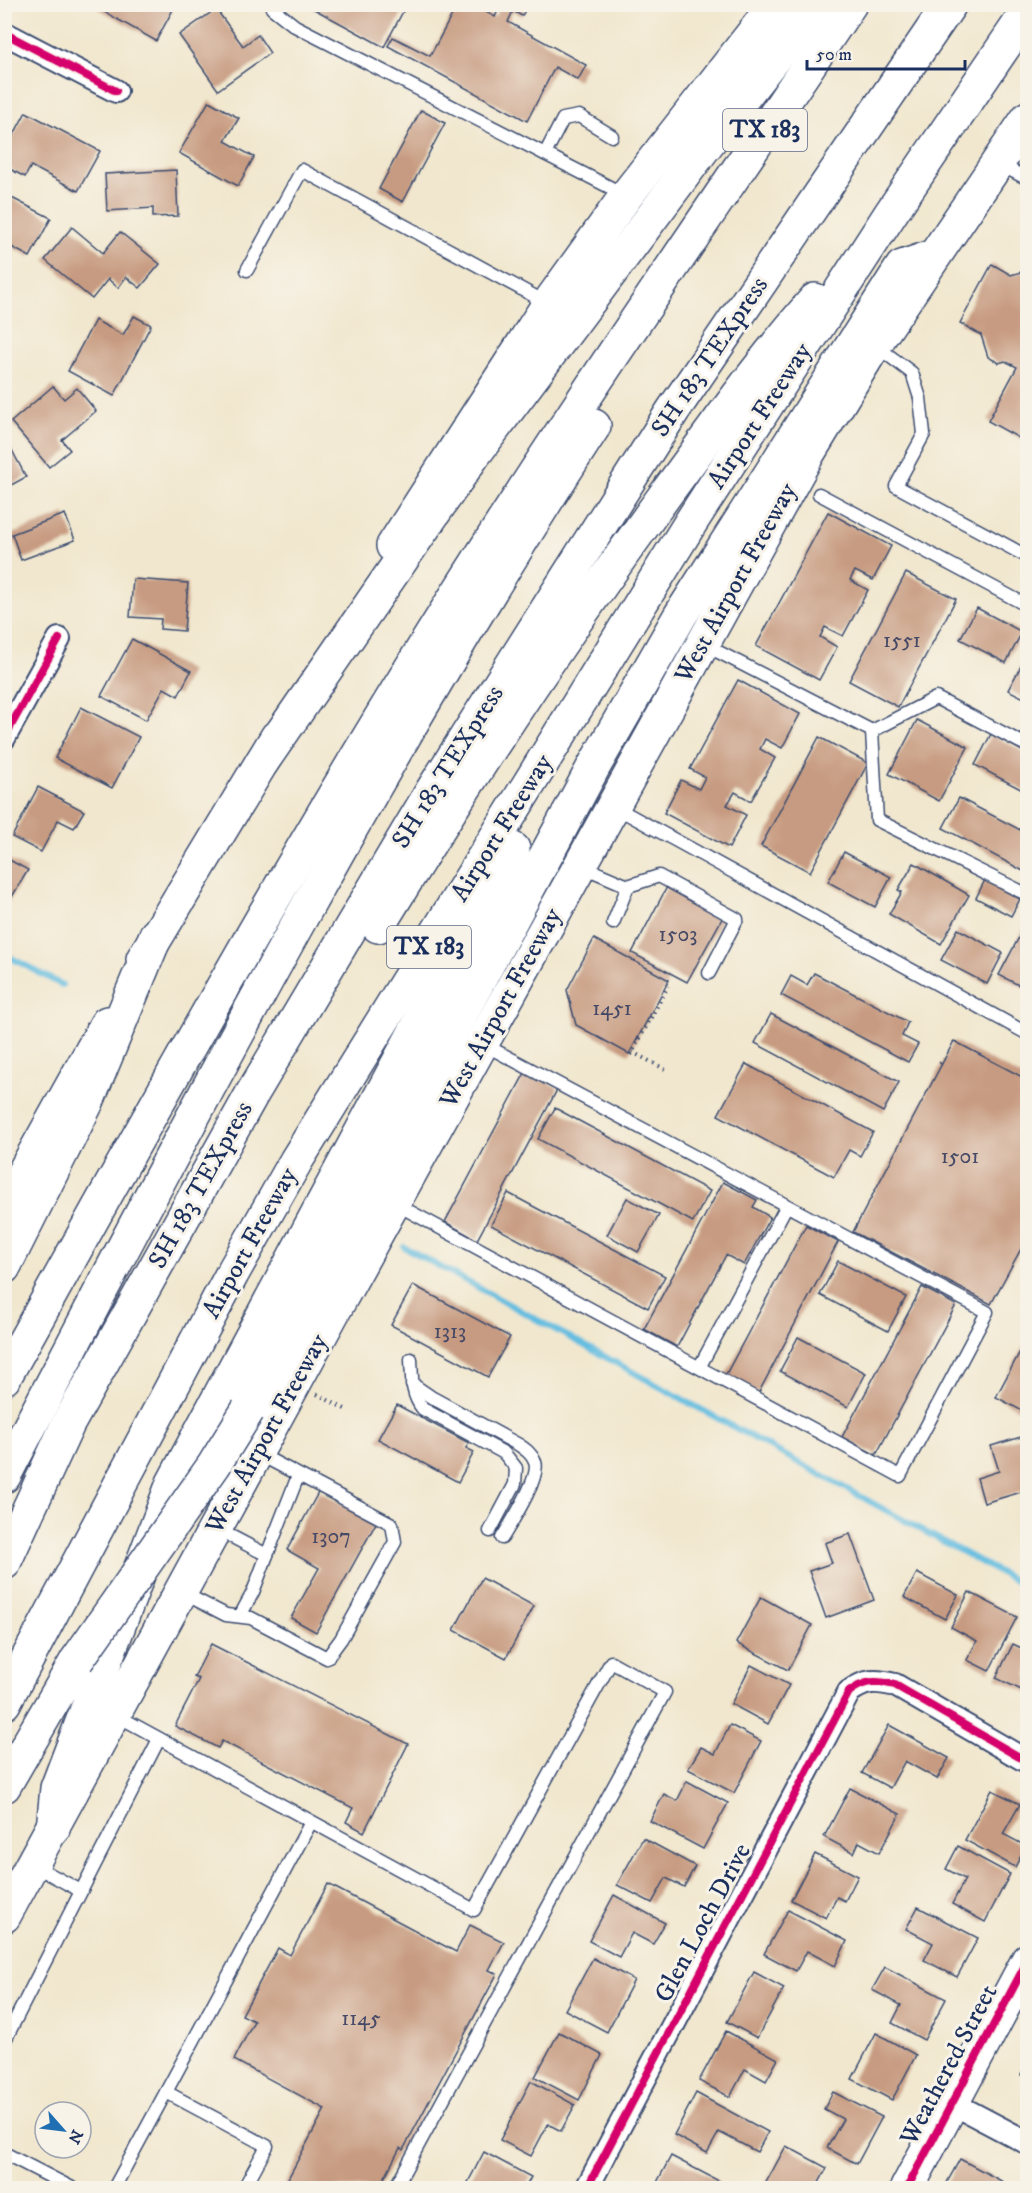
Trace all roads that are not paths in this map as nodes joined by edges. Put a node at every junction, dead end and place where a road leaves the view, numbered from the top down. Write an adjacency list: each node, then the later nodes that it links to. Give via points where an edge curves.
1 (271, 4): 12 (lane, via 272,9 295,26)
2 (776, 4): 15 (main road)
3 (816, 4): 31 (main road, via 473,456)
4 (850, 4): 17 (main road, TX 183)
5 (927, 4): 52 (main road, SH 183 TEXpress, via 630,442 470,694 262,1040)
6 (950, 4): 57 (main road, SH 183 TEXpress, via 672,412 432,791 252,1094 80,1403)
7 (1028, 11): 16 (main road, Airport Freeway / TX 183)
8 (4, 33): 9 (street)
9 (116, 91)
10 (1028, 118): 13 (main road, West Airport Freeway)
11 (612, 136): 12 (lane, via 579,116 563,119)
12 (545, 154): 15 (lane)
13 (996, 163): 14 (lane); 18 (main road, West Airport Freeway)
14 (1028, 179)
15 (626, 196): 20 (main road)
16 (891, 213): 27 (main road, Airport Freeway / TX 183, via 691,522); 57 (main road, via 776,344 625,551 459,793 272,1100)
17 (681, 256): 47 (main road, TX 183, via 415,661 188,1047); 50 (main road, via 644,348 456,647 364,804 262,987)
18 (934, 256): 21 (main road, West Airport Freeway); 64 (main road, bridge, via 902,267 680,616 594,766 248,1410 214,1466 77,1660)
19 (247, 270): 20 (lane, via 302,170)
20 (548, 304): 31 (main road, via 368,586)
21 (875, 344): 23 (lane, via 912,373 920,398 924,434 896,486); 26 (main road, West Airport Freeway, via 809,452)
22 (819, 494): 24 (lane)
23 (1028, 557)
24 (1028, 606)
25 (59, 639): 29 (street)
26 (702, 643): 28 (lane); 32 (main road, West Airport Freeway)
27 (565, 727): 60 (main road, Airport Freeway / TX 183, via 296,1161); 66 (main road, via 551,779 173,1483 57,1788)
28 (872, 731): 30 (lane, via 936,698); 35 (lane, via 877,820)
29 (4, 738)
30 (1028, 747)
31 (262, 762): 37 (main road)
32 (613, 806): 33 (main road, West Airport Freeway); 39 (lane)
33 (580, 866): 34 (lane); 40 (main road, West Airport Freeway)
34 (628, 886): 36 (lane); 38 (lane, via 659,876 737,919)
35 (1028, 895)
36 (613, 923)
37 (156, 935): 43 (main road); 44 (main road, via 87,1102)
38 (709, 973)
39 (1028, 1034)
40 (482, 1044): 41 (main road, West Airport Freeway); 42 (lane)
41 (394, 1203): 46 (lane); 49 (main road, West Airport Freeway)
42 (786, 1207): 46 (lane); 46 (lane, via 987,1312 900,1476)
43 (4, 1208)
44 (4, 1267)
45 (411, 1359): 48 (lane)
46 (700, 1366)
47 (4, 1378)
48 (412, 1384): 54 (lane, via 423,1409 504,1453 516,1468 515,1484); 55 (lane, via 430,1398 519,1445 536,1463 536,1476)
49 (257, 1453): 51 (lane); 53 (main road, West Airport Freeway)
50 (4, 1476)
51 (298, 1476): 56 (lane); 59 (lane, via 392,1524 394,1542 327,1658 281,1632)
52 (4, 1510)
53 (216, 1528): 56 (lane); 58 (main road, West Airport Freeway)
54 (490, 1531)
55 (502, 1538)
56 (267, 1555): 59 (lane)
57 (5, 1562)
58 (182, 1593): 59 (lane, via 226,1615); 61 (main road, West Airport Freeway)
59 (240, 1616)
60 (4, 1703)
61 (115, 1715): 62 (lane); 66 (main road, West Airport Freeway)
62 (159, 1739): 65 (lane); 68 (lane)
63 (1028, 1762): 80 (street, Glen Loch Drive, via 895,1685 862,1682 849,1692)
64 (4, 1786)
65 (311, 1822): 72 (lane); 79 (lane, via 474,1910 611,1662 665,1692)
66 (53, 1829): 67 (main road, West Airport Freeway)
67 (32, 1864): 68 (lane); 69 (main road, West Airport Freeway)
68 (81, 1891): 71 (lane)
69 (4, 1916)
70 (1028, 1960): 73 (main road, Weathered Street)
71 (4, 2042)
72 (166, 2092): 77 (lane); 78 (lane, via 267,2146)
73 (952, 2103): 74 (street); 81 (main road, Weathered Street)
74 (1028, 2143)
75 (4, 2153): 76 (lane)
76 (72, 2188)
77 (114, 2188)
78 (244, 2188)
79 (395, 2188)
80 (588, 2188)
81 (907, 2188)

